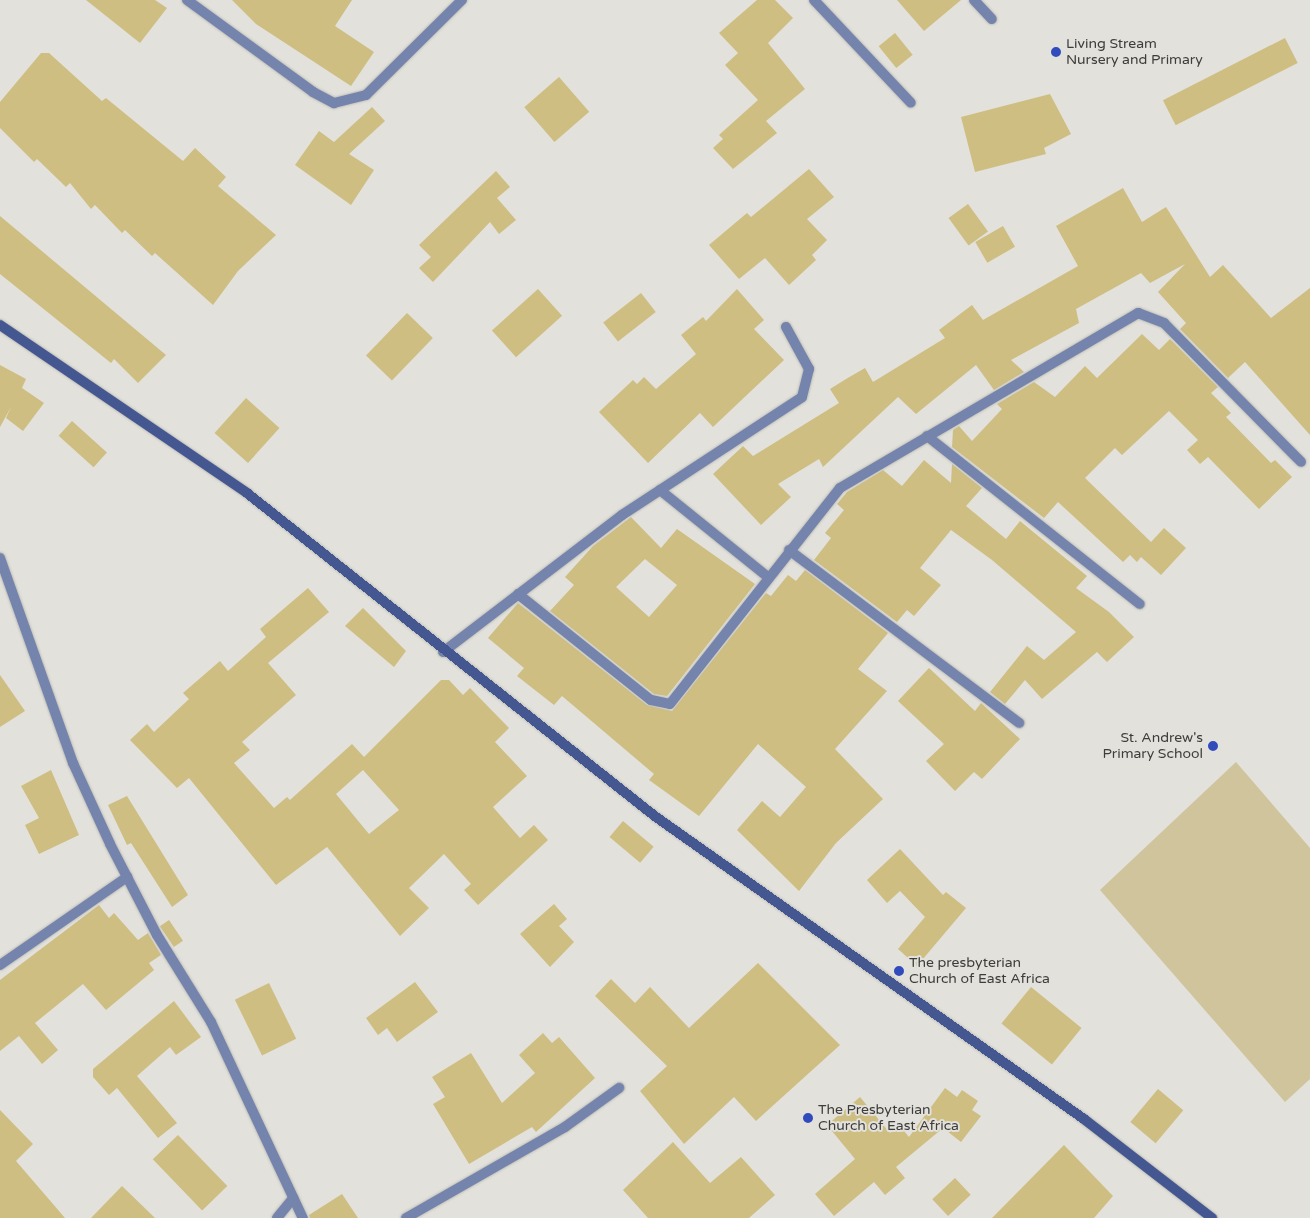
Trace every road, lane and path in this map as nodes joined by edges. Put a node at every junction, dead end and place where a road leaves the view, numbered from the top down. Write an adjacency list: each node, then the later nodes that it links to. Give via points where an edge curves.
1 (188, 0): 2 (street, via 312,92 334,103 366,95)
2 (462, 0)
3 (814, 0): 6 (street)
4 (974, 0): 5 (street)
5 (992, 19)
6 (911, 103)
7 (0, 326): 17 (street, via 247,493)
8 (786, 327): 11 (street, via 809,369 802,397)
9 (927, 436): 10 (street, via 1130,316 1145,313 1164,323); 12 (street, via 840,488); 16 (street)
10 (1300, 462)
11 (660, 490): 14 (street); 15 (street)
12 (789, 550): 14 (street); 18 (street)
13 (0, 558): 19 (street, via 73,763)
14 (768, 577): 15 (street, via 684,689 670,704 660,705)
15 (518, 594): 17 (street)
16 (1140, 604)
17 (444, 652): 26 (street, via 656,817 1084,1120)
18 (1019, 723)
19 (127, 877): 20 (street); 22 (street, via 211,1022)
20 (0, 965)
21 (619, 1088): 25 (street, via 565,1127)
22 (293, 1198): 23 (street); 24 (street)
23 (277, 1218)
24 (303, 1218)
25 (406, 1218)
26 (1212, 1218)

